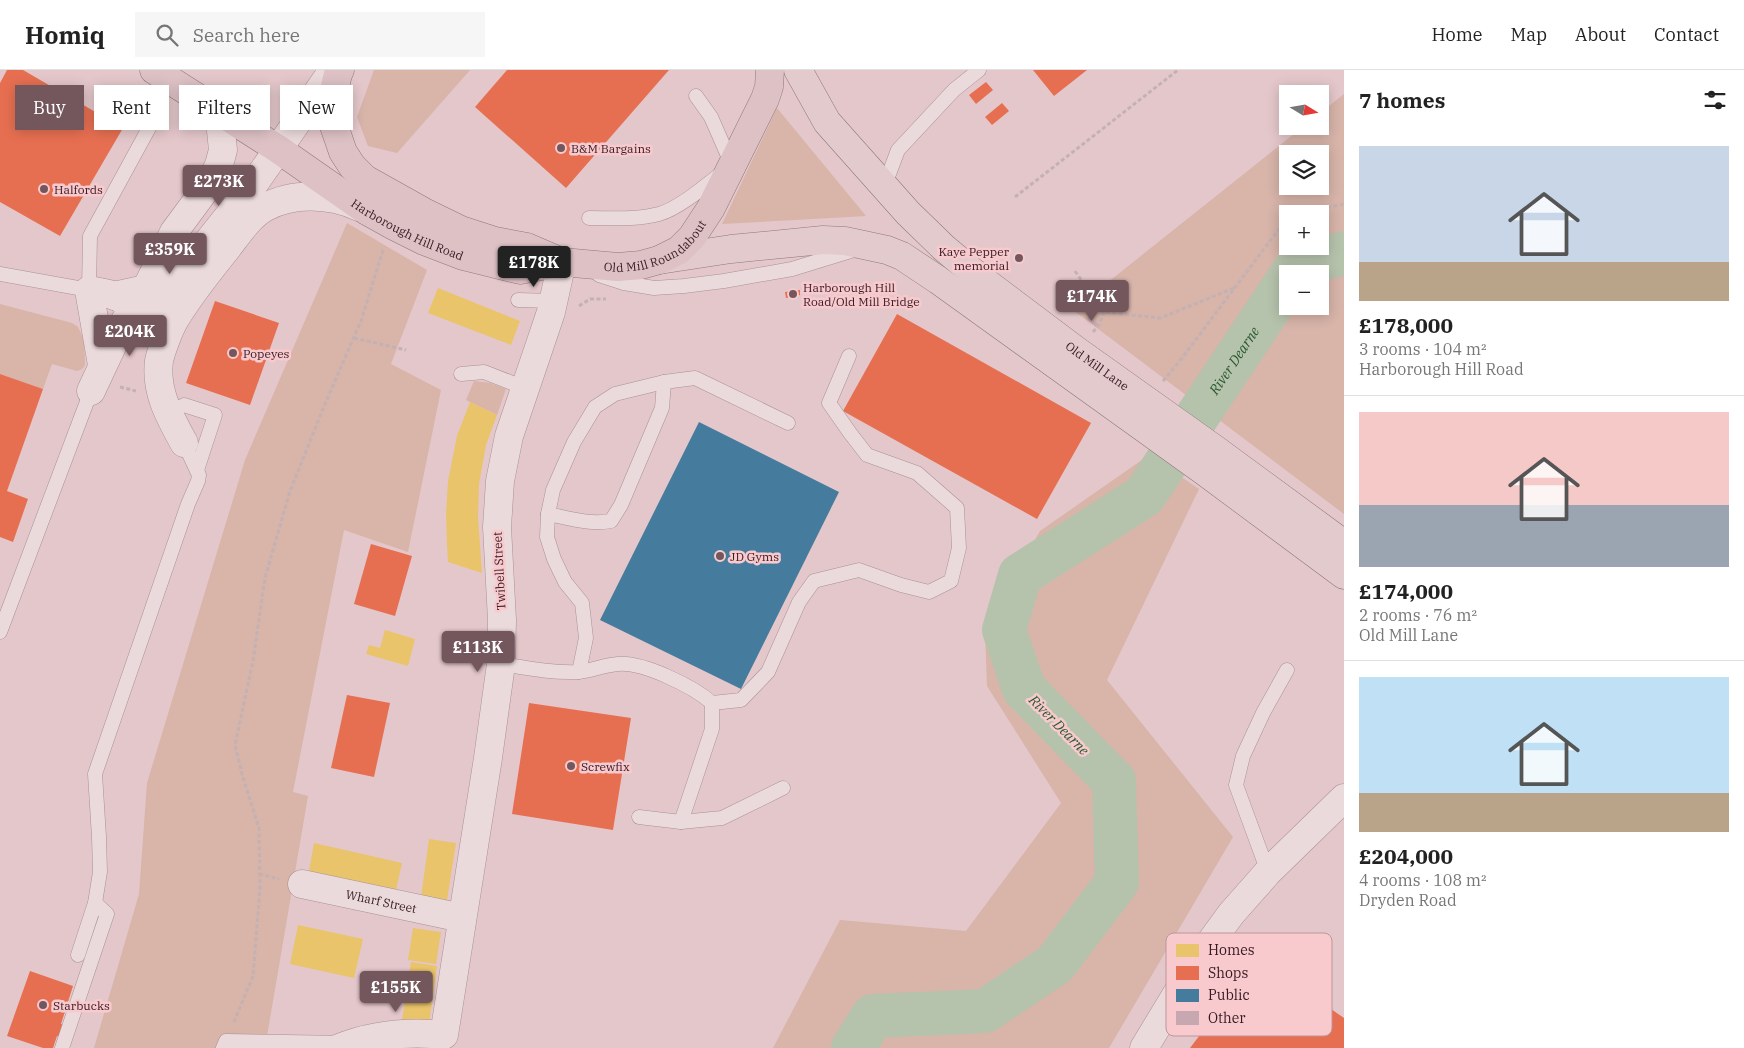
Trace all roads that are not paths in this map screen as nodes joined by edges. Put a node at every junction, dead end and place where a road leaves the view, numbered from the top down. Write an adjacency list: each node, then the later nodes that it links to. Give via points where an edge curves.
1 (154, 70): 7 (highway, Harborough Hill Road)
2 (333, 70): 12 (street)
3 (340, 70): 19 (highway, Old Mill Roundabout, via 332,99 333,123 343,152 365,179 461,230 527,247)
4 (770, 70): 13 (highway, Old Mill Roundabout, via 765,100)
5 (798, 70): 14 (main road, Old Mill Lane, via 826,122)
6 (979, 70): 14 (lane, via 954,90 898,150)
7 (179, 86)
8 (696, 96): 13 (lane, via 711,117)
9 (148, 130): 22 (lane, via 90,236)
10 (221, 130): 22 (street, via 223,150 219,165 205,190)
11 (248, 130): 12 (highway, Harborough Hill Road)
12 (278, 149): 15 (highway, Harborough Hill Road); 22 (street, via 199,253)
13 (732, 166): 16 (lane, via 678,206 660,214 635,218); 18 (highway, Old Mill Roundabout, via 692,237 678,250)
14 (884, 187): 32 (main road, Old Mill Lane, via 944,248 1077,351)
15 (368, 211): 19 (highway, Harborough Hill Road, via 424,241 492,264 520,270); 20 (street, via 315,196 275,203 254,216)
16 (590, 218)
17 (878, 248): 18 (main road, via 824,240); 19 (lane, Harborough Hill Road, via 792,269 724,281 654,288 624,283); 32 (main road, Old Mill Lane, via 902,256)
18 (659, 260): 19 (highway, Old Mill Roundabout, via 618,268)
19 (562, 262): 24 (street, Twibell Street)
20 (214, 266): 22 (street, via 190,288 151,306); 30 (street, via 173,323 159,360 159,388)
21 (0, 274): 22 (lane)
22 (121, 295): 27 (street); 27 (street)
23 (518, 300): 24 (lane)
24 (554, 302): 29 (street, Twibell Street)
25 (848, 356): 43 (lane, via 829,403 867,455 917,473 957,508 959,548 951,581 929,592 860,570 814,580 799,602 768,672 741,700)
26 (461, 374): 29 (lane, via 484,372)
27 (96, 379): 39 (lane)
28 (664, 382): 31 (lane, via 695,378); 36 (lane, via 615,394 596,407 574,442 554,490); 36 (lane, via 662,408 611,522)
29 (525, 388): 40 (street, Twibell Street, via 509,436 500,481 497,527)
30 (165, 406): 33 (street); 35 (lane, via 184,405 215,415)
31 (788, 423)
32 (1169, 432): 34 (main road, Old Mill Lane)
33 (184, 443): 35 (lane)
34 (1210, 461): 37 (main road, Old Mill Lane); 38 (main road, Old Mill Lane)
35 (197, 470): 51 (lane, via 198,481 95,774 100,863)
36 (548, 514): 42 (lane, via 547,537 554,559 565,582 582,603 586,638)
37 (1344, 544)
38 (1344, 575)
39 (0, 632)
40 (501, 664): 42 (lane, via 553,672); 52 (street, Twibell Street)
41 (1287, 670): 49 (lane, via 1243,756 1236,785)
42 (578, 672): 43 (lane, via 620,664 652,670 703,695)
43 (712, 703): 47 (lane, via 712,730)
44 (783, 788): 47 (lane, via 722,818)
45 (1344, 798): 49 (street)
46 (639, 817): 47 (lane)
47 (682, 822)
48 (1344, 826): 49 (street)
49 (1268, 872): 53 (street)
50 (302, 884): 52 (street, Wharf Street)
51 (95, 903): 54 (lane); 59 (lane, via 107,914)
52 (462, 918): 56 (street, Twibell Street)
53 (1217, 933)
54 (78, 955)
55 (1166, 1012): 60 (street)
56 (443, 1042): 58 (street, via 415,1032 381,1035)
57 (224, 1044): 58 (lane)
58 (345, 1045)
59 (62, 1048)
60 (1144, 1048)

